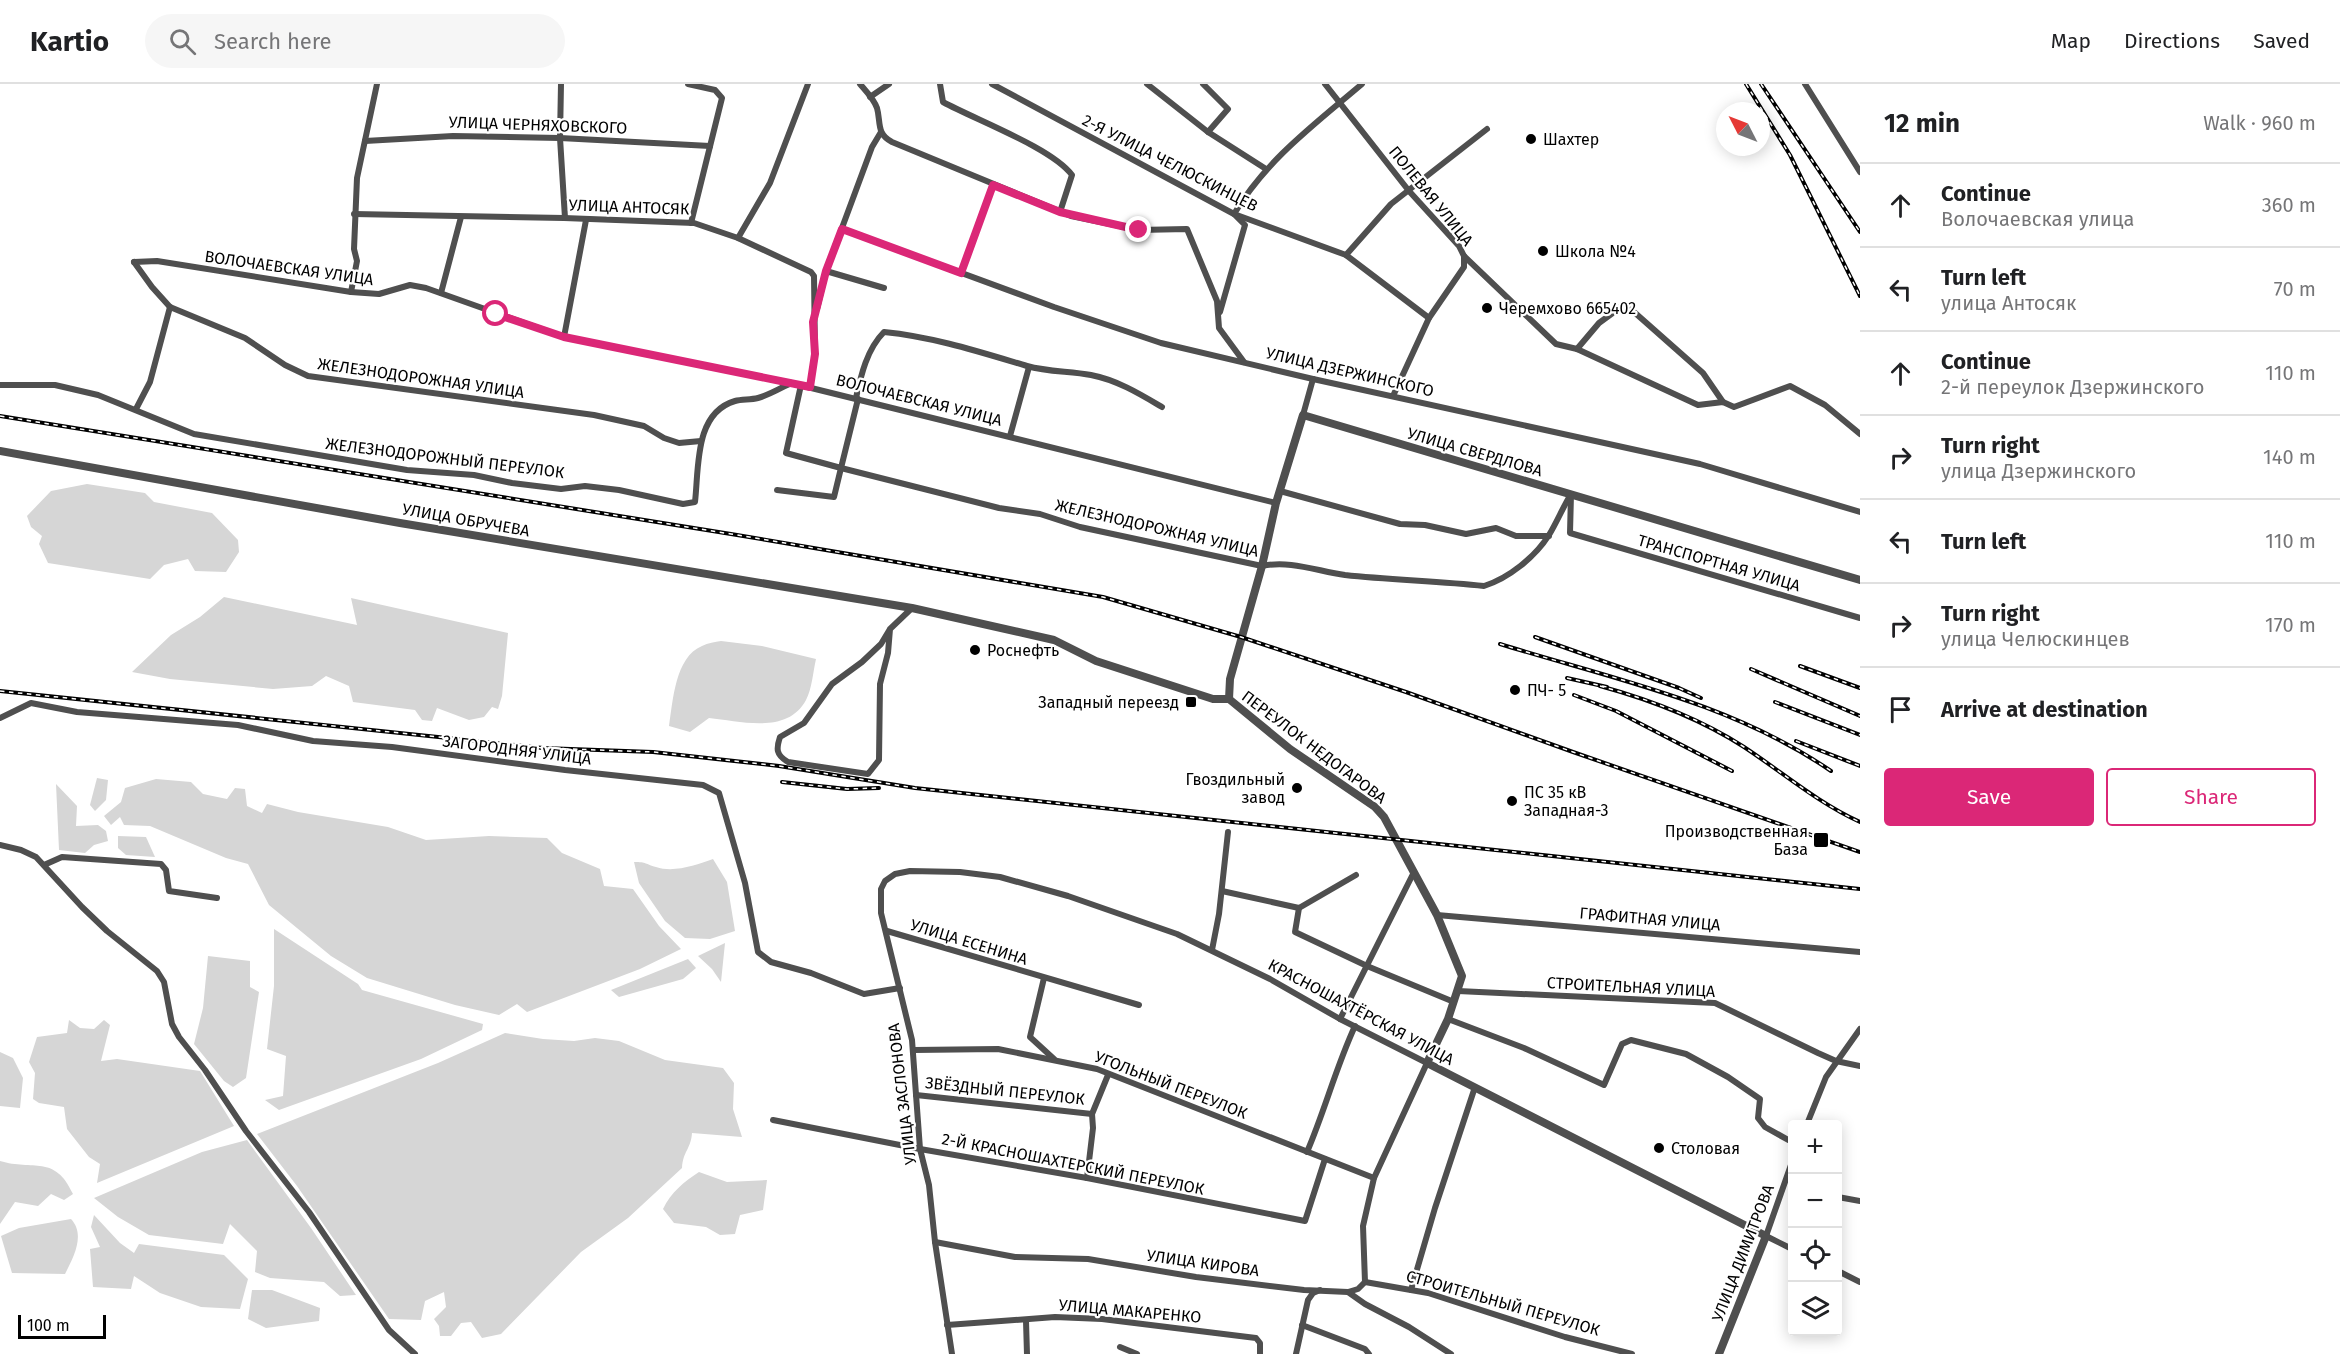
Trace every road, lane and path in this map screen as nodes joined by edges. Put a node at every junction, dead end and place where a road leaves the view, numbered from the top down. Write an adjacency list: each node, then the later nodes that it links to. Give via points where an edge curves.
1 (377, 84): 20 (street)
2 (561, 84): 19 (street)
3 (688, 84): 21 (street, via 715,90 722,98)
4 (860, 84): 14 (street)
5 (889, 84): 14 (street)
6 (940, 84): 26 (street, via 943,102 1036,148 1067,169 1072,175)
7 (992, 84): 28 (street, 2-Я УЛИЦА ЧЕЛЮСКИНЦЕВ)
8 (1147, 84): 18 (street)
9 (1203, 84): 18 (street, via 1228,109)
10 (1325, 84): 15 (street, ПОЛЕВАЯ УЛИЦА)
11 (1362, 84): 15 (street)
12 (1805, 84): 23 (street)
13 (805, 85): 34 (street, via 770,183)
14 (870, 97): 17 (street, via 876,106)
15 (1340, 103): 22 (street); 25 (street, ПОЛЕВАЯ УЛИЦА)
16 (1487, 129): 25 (street)
17 (881, 132): 24 (street, via 892,142); 33 (street)
18 (1208, 132): 22 (street)
19 (560, 138): 20 (street, УЛИЦА ЧЕРНЯХОВСКОГО, via 453,136); 21 (street, УЛИЦА ЧЕРНЯХОВСКОГО); 30 (street)
20 (365, 141): 27 (street)
21 (710, 146): 32 (street)
22 (1266, 169): 28 (street)
23 (1860, 172)
24 (993, 185): 26 (street); 39 (street)
25 (1409, 191): 35 (street, via 1391,204); 36 (street, ПОЛЕВАЯ УЛИЦА)
26 (1060, 212): 44 (street, via 1139,230 1187,229 1217,301)
27 (354, 214): 29 (street, УЛИЦА АНТОСЯК); 41 (street, via 357,261)
28 (1234, 214): 35 (street, 2-Я УЛИЦА ЧЕЛЮСКИНЦЕВ); 44 (street, via 1245,225)
29 (461, 217): 30 (street, УЛИЦА АНТОСЯК); 42 (street)
30 (565, 218): 31 (street, УЛИЦА АНТОСЯК)
31 (586, 220): 32 (street, УЛИЦА АНТОСЯК); 47 (street)
32 (691, 223): 34 (street, УЛИЦА АНТОСЯК)
33 (842, 229): 38 (street); 39 (street, УЛИЦА ДЗЕРЖИНСКОГО)
34 (738, 238): 46 (street, УЛИЦА АНТОСЯК, via 811,272)
35 (1347, 255): 45 (street, 2-Я УЛИЦА ЧЕЛЮСКИНЦЕВ)
36 (1464, 256): 45 (street, ПОЛЕВАЯ УЛИЦА, via 1464,267); 48 (street, via 1556,344)
37 (134, 262): 41 (street, ВОЛОЧАЕВСКАЯ УЛИЦА, via 157,261); 43 (street, ЖЕЛЕЗНОДОРОЖНАЯ УЛИЦА)
38 (826, 271): 40 (street); 46 (street)
39 (961, 273): 49 (street, УЛИЦА ДЗЕРЖИНСКОГО, via 1161,343)
40 (884, 288)
41 (351, 292): 42 (street, ВОЛОЧАЕВСКАЯ УЛИЦА, via 379,294 410,285)
42 (441, 293): 47 (street, ВОЛОЧАЕВСКАЯ УЛИЦА)
43 (170, 307): 60 (street, via 150,382); 64 (street, ЖЕЛЕЗНОДОРОЖНАЯ УЛИЦА, via 245,338 308,376 594,415 644,426 679,442)
44 (1218, 315): 49 (street, via 1219,328)
45 (1429, 318): 56 (street, ПОЛЕВАЯ УЛИЦА)
46 (813, 322): 55 (street, УЛИЦА АНТОСЯК, via 815,354)
47 (564, 337): 52 (street, ВОЛОЧАЕВСКАЯ УЛИЦА)
48 (1577, 349): 58 (street, via 1698,405); 58 (street, via 1599,323 1625,304 1703,374)
49 (1245, 362): 51 (street, УЛИЦА ДЗЕРЖИНСКОГО)
50 (1029, 367): 57 (street, via 952,344 884,332 875,341 863,367); 59 (street, via 1092,375); 63 (street)
51 (1313, 379): 56 (street, УЛИЦА ДЗЕРЖИНСКОГО); 61 (street)
52 (791, 383): 54 (street, ВОЛОЧАЕВСКАЯ УЛИЦА); 64 (street, via 763,397 724,405 712,416)
53 (0, 384): 60 (street, via 55,385)
54 (801, 385): 55 (street, ВОЛОЧАЕВСКАЯ УЛИЦА); 66 (street, ЖЕЛЕЗНОДОРОЖНАЯ УЛИЦА, via 786,453)
55 (810, 387): 57 (street, ВОЛОЧАЕВСКАЯ УЛИЦА)
56 (1393, 396): 71 (street, УЛИЦА ДЗЕРЖИНСКОГО, via 1700,464)
57 (857, 399): 63 (street, ВОЛОЧАЕВСКАЯ УЛИЦА); 66 (street)
58 (1723, 402): 62 (street, via 1734,407 1790,386 1825,405)
59 (1162, 406)
60 (136, 409): 64 (street, ЖЕЛЕЗНОДОРОЖНЫЙ ПЕРЕУЛОК, via 194,434 407,470 474,475 561,489 585,486 619,490 683,504 695,502)
61 (1304, 415): 68 (street); 69 (street, УЛИЦА СВЕРДЛОВА)
62 (1860, 434)
63 (1010, 436): 70 (street, ВОЛОЧАЕВСКАЯ УЛИЦА)
64 (701, 441)
65 (0, 451): 75 (street, УЛИЦА ОБРУЧЕВА, via 400,523)
66 (841, 468): 67 (street, via 834,496); 73 (street, ЖЕЛЕЗНОДОРОЖНАЯ УЛИЦА, via 999,508 1040,514 1080,527)
67 (777, 490)
68 (1280, 491): 70 (street); 72 (street, via 1400,524 1466,534 1496,528 1516,536)
69 (1571, 494): 72 (street, ЖЕЛЕЗНОДОРОЖНАЯ УЛИЦА); 74 (street, УЛИЦА СВЕРДЛОВА); 76 (street, ТРАНСПОРТНАЯ УЛИЦА, via 1570,533)
70 (1275, 503): 73 (street)
71 (1860, 512)
72 (1549, 536): 73 (street, ЖЕЛЕЗНОДОРОЖНАЯ УЛИЦА, via 1501,581 1484,586 1343,574 1301,566)
73 (1262, 566): 78 (street, ПЕРЕУЛОК НЕДОГАРОВА, via 1230,679)
74 (1860, 580)
75 (912, 608): 77 (street); 78 (street, ПЕРЕУЛОК НЕДОГАРОВА, via 1054,640 1096,661 1213,699)
76 (1860, 618)
77 (890, 629): 77 (street, via 880,684 879,760 868,774 788,762 780,757 776,749 780,737 804,723 832,684 881,644)
78 (1228, 699): 84 (street, ПЕРЕУЛОК НЕДОГАРОВА, via 1290,749 1375,807)
79 (0, 718): 95 (street, ЗАГОРОДНЯЯ УЛИЦА, via 31,703 77,712 238,725 313,741 703,785 719,793 745,883 758,952 771,962 864,994)
80 (1228, 832): 86 (street)
81 (0, 845): 82 (street, via 21,850)
82 (44, 865): 87 (street, via 62,857 161,864 166,870 169,891); 138 (street, via 90,915 157,971 164,982 172,1024 179,1037 302,1203 389,1330)
83 (895, 874): 90 (street, УЛИЦА ЗАСЛОНОВА, via 880,890 881,914); 91 (street, КРАСНОШАХТЁРСКАЯ УЛИЦА, via 950,872 1000,877 1108,910)
84 (1413, 874): 89 (street, ПЕРЕУЛОК НЕДОГАРОВА); 93 (street)
85 (1356, 875): 88 (street)
86 (1222, 891): 88 (street); 91 (street)
87 (218, 898)
88 (1299, 908): 93 (street, via 1295,932)
89 (1437, 915): 92 (street, ГРАФИТНАЯ УЛИЦА); 96 (street, ПЕРЕУЛОК НЕДОГАРОВА, via 1462,976)
90 (887, 931): 94 (street, УЛИЦА ЕСЕНИНА); 95 (street, УЛИЦА ЗАСЛОНОВА)
91 (1212, 950): 99 (street, КРАСНОШАХТЁРСКАЯ УЛИЦА)
92 (1860, 952)
93 (1367, 966): 97 (street); 99 (street)
94 (1044, 978): 98 (street); 104 (street, via 1030,1037)
95 (900, 988): 103 (street, УЛИЦА ЗАСЛОНОВА)
96 (1458, 991): 97 (street, ПЕРЕУЛОК НЕДОГАРОВА); 105 (street, СТРОИТЕЛЬНАЯ УЛИЦА, via 1715,1003)
97 (1454, 1002): 100 (street, ПЕРЕУЛОК НЕДОГАРОВА)
98 (1139, 1005)
99 (1340, 1019): 101 (street, КРАСНОШАХТЁРСКАЯ УЛИЦА)
100 (1448, 1019): 106 (street, ПЕРЕУЛОК НЕДОГАРОВА); 114 (street, via 1604,1085 1622,1044 1630,1040 1686,1054 1760,1099 1758,1118 1765,1127)
101 (1355, 1026): 106 (street, КРАСНОШАХТЁРСКАЯ УЛИЦА); 116 (street)
102 (1860, 1029): 105 (street)
103 (914, 1050): 104 (street, УГОЛЬНЫЙ ПЕРЕУЛОК, via 998,1049); 110 (street, УЛИЦА ЗАСЛОНОВА)
104 (1054, 1059): 108 (street, УГОЛЬНЫЙ ПЕРЕУЛОК)
105 (1836, 1061): 107 (street, СТРОИТЕЛЬНАЯ УЛИЦА); 113 (street)
106 (1427, 1063): 109 (street, КРАСНОШАХТЁРСКАЯ УЛИЦА); 120 (street, ПЕРЕУЛОК НЕДОГАРОВА)
107 (1860, 1066)
108 (1108, 1075): 111 (street); 116 (street, УГОЛЬНЫЙ ПЕРЕУЛОК)
109 (1476, 1087): 125 (street, КРАСНОШАХТЁРСКАЯ УЛИЦА); 132 (street)
110 (916, 1095): 111 (street, ЗВЁЗДНЫЙ ПЕРЕУЛОК); 115 (street, УЛИЦА ЗАСЛОНОВА)
111 (1092, 1114): 119 (street)
112 (773, 1120): 115 (street, 2-Й КРАСНОШАХТЕРСКИЙ ПЕРЕУЛОК)
113 (1809, 1120)
114 (1788, 1140)
115 (920, 1149): 119 (street, 2-Й КРАСНОШАХТЕРСКИЙ ПЕРЕУЛОК); 126 (street, УЛИЦА ЗАСЛОНОВА, via 929,1185)
116 (1307, 1152): 117 (street, УГОЛЬНЫЙ ПЕРЕУЛОК)
117 (1325, 1159): 119 (street, 2-Й КРАСНОШАХТЕРСКИЙ ПЕРЕУЛОК, via 1305,1221); 120 (street, УГОЛЬНЫЙ ПЕРЕУЛОК)
118 (1788, 1174): 121 (street, УЛИЦА ДИМИТРОВА)
119 (1087, 1178)
120 (1374, 1178): 129 (street, ПЕРЕУЛОК НЕДОГАРОВА, via 1363,1227)
121 (1784, 1186): 122 (street); 125 (street, УЛИЦА ДИМИТРОВА)
122 (1788, 1187)
123 (1842, 1198): 124 (street)
124 (1860, 1201)
125 (1766, 1236): 127 (street, КРАСНОШАХТЁРСКАЯ УЛИЦА); 147 (street, УЛИЦА ДИМИТРОВА)
126 (935, 1242): 131 (street, УЛИЦА КИРОВА, via 1015,1257 1088,1259 1196,1277); 135 (street, УЛИЦА ЗАСЛОНОВА)
127 (1788, 1247)
128 (1842, 1273): 130 (street)
129 (1365, 1282): 132 (street, СТРОИТЕЛЬНЫЙ ПЕРЕУЛОК); 133 (street)
130 (1860, 1282)
131 (1322, 1289): 133 (street, УЛИЦА КИРОВА); 136 (street, via 1308,1300)
132 (1411, 1290): 146 (street, СТРОИТЕЛЬНЫЙ ПЕРЕУЛОК)
133 (1348, 1292): 145 (street, УЛИЦА КИРОВА)
134 (1026, 1321): 135 (street, УЛИЦА МАКАРЕНКО); 140 (street); 142 (street, УЛИЦА МАКАРЕНКО, via 1055,1317 1102,1319 1224,1332 1256,1338)
135 (947, 1325): 139 (street, УЛИЦА ЗАСЛОНОВА)
136 (1302, 1325): 143 (street); 144 (street)
137 (1120, 1347): 141 (street)
138 (415, 1354)
139 (952, 1354)
140 (1027, 1354)
141 (1137, 1354)
142 (1260, 1354)
143 (1296, 1354)
144 (1369, 1354)
145 (1451, 1354)
146 (1632, 1354)
147 (1719, 1354)

